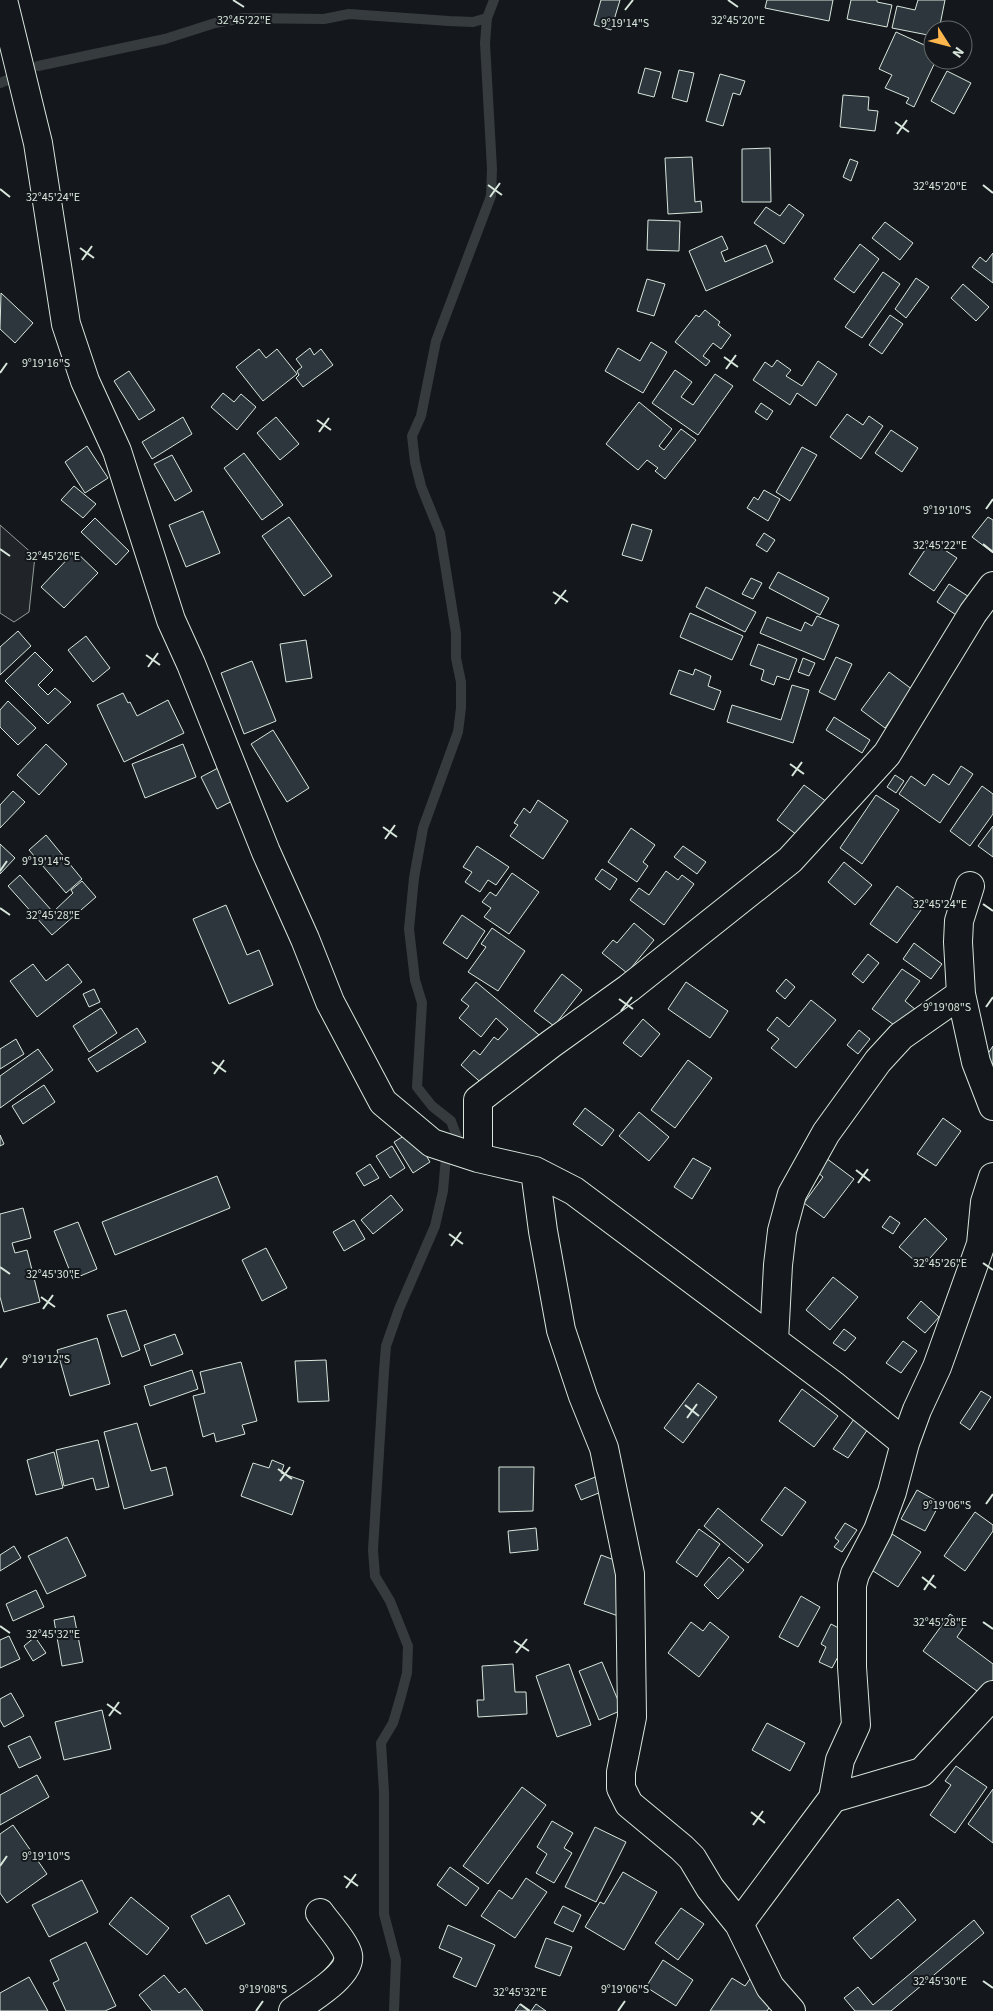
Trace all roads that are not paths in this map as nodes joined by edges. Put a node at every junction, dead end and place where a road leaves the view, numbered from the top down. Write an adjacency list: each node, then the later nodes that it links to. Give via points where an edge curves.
1 (3, 0): 6 (street, via 38,143 66,324 85,381 117,451 171,620 266,852 330,1002 383,1102 432,1143)
2 (993, 586): 6 (street, via 973,613 887,754 790,860 629,988 478,1100)
3 (970, 886): 4 (street, via 959,921)
4 (961, 994): 5 (street, via 976,1062); 10 (street, via 901,1036 878,1061 826,1133 792,1194 782,1231)
5 (993, 1106)
6 (478, 1158): 7 (street)
7 (535, 1171): 10 (street, via 574,1190); 15 (street, via 562,1330 604,1448 630,1574 632,1717 621,1788 629,1804 692,1858 710,1888)
8 (993, 1177): 9 (street, via 985,1202)
9 (987, 1255): 11 (street)
10 (774, 1341): 11 (street)
11 (905, 1443): 13 (street, via 878,1530 852,1585 856,1725 840,1760)
12 (993, 1695): 13 (street, via 922,1772)
13 (833, 1798): 15 (street)
14 (320, 1913): 16 (street, via 345,1948 347,1962 338,1978)
15 (739, 1924): 17 (street, via 770,1987)
16 (293, 2011)
17 (791, 2011)

